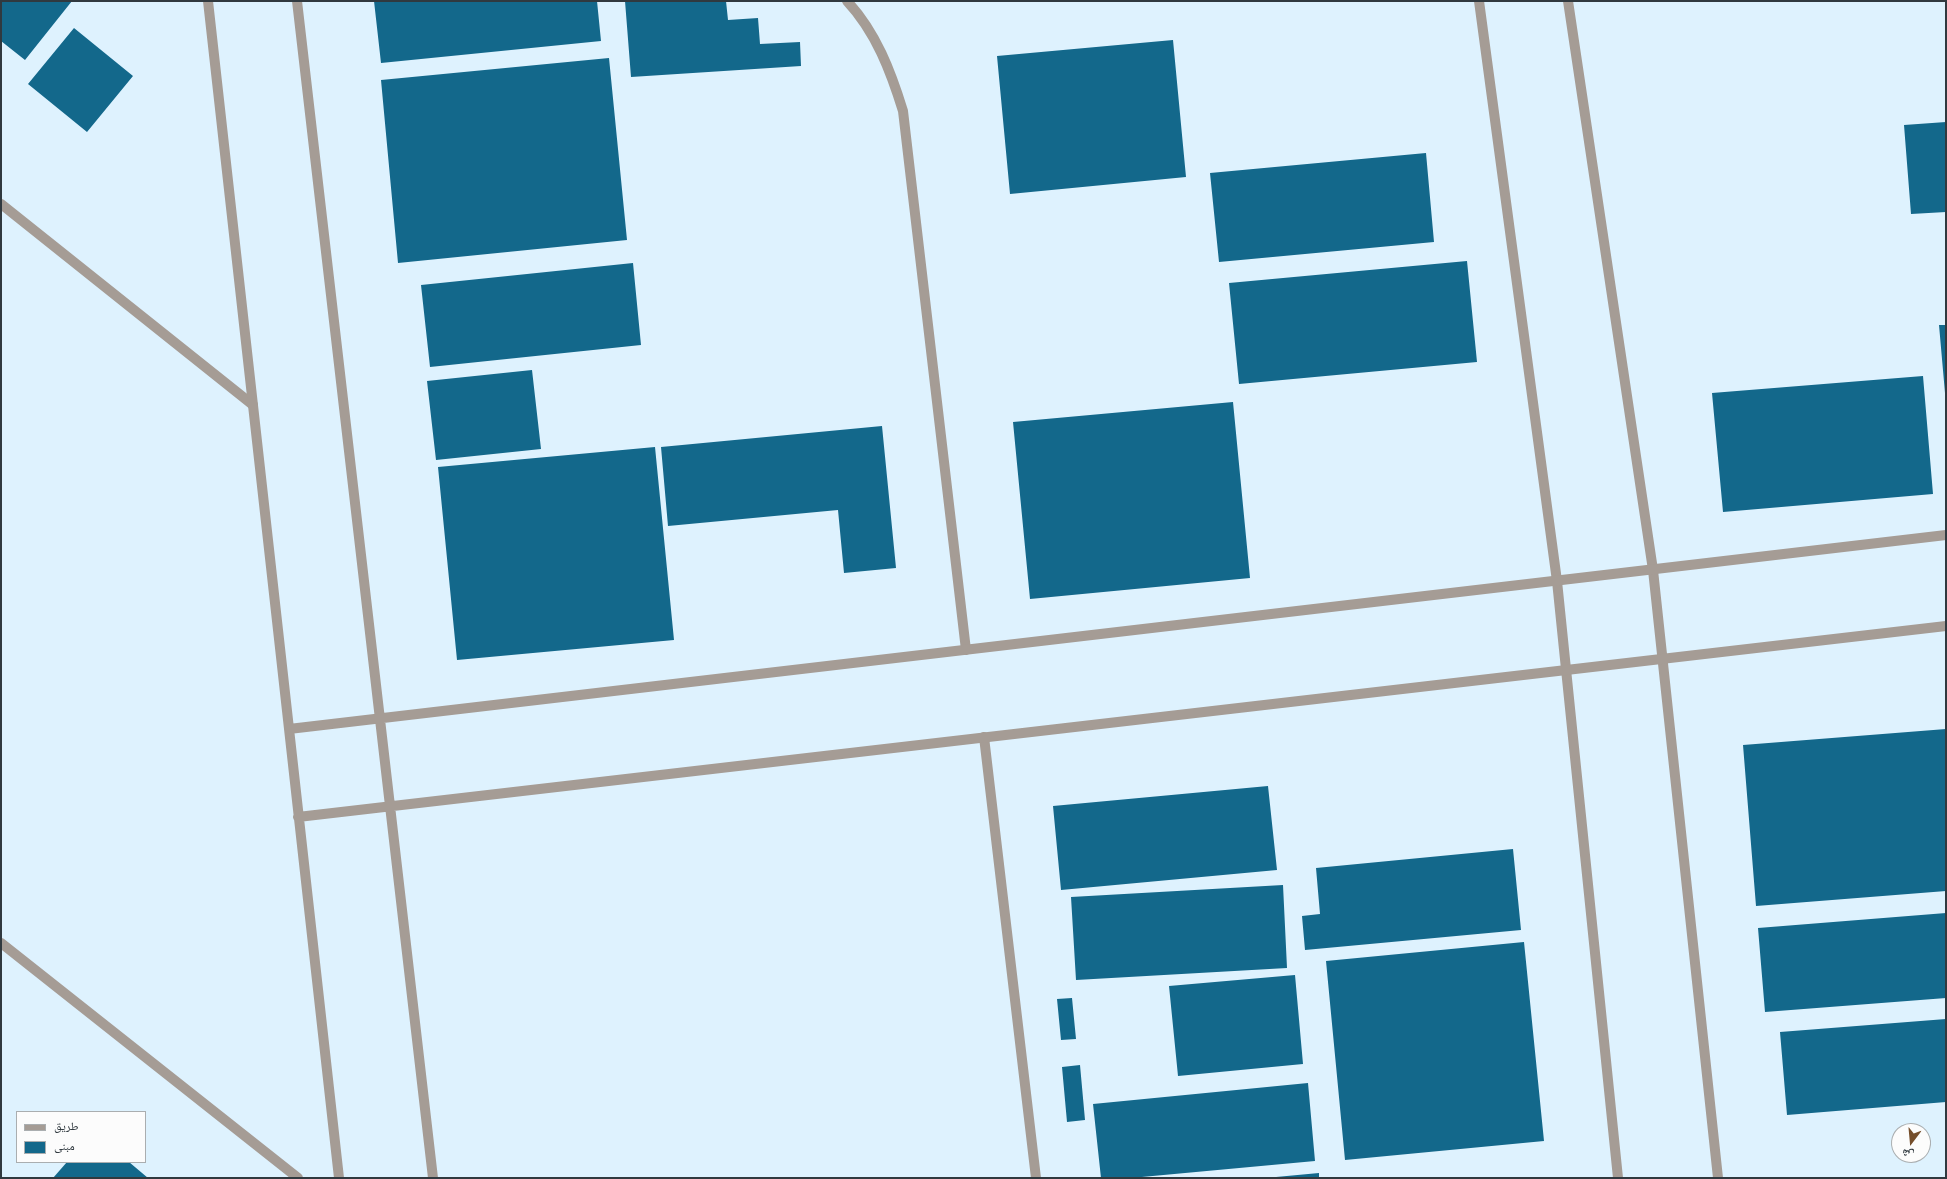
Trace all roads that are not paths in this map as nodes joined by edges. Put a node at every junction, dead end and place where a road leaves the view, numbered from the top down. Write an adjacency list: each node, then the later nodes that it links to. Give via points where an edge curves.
1 (208, 1): 7 (street)
2 (297, 1): 15 (street)
3 (847, 1): 12 (street, via 882,54 903,111)
4 (1479, 1): 10 (street)
5 (1568, 1): 9 (street)
6 (1, 204): 7 (street)
7 (253, 405): 16 (street)
8 (1946, 535): 9 (street)
9 (1653, 570): 10 (street); 13 (street)
10 (1557, 581): 12 (street); 14 (street)
11 (1946, 626): 13 (street)
12 (966, 650): 15 (street)
13 (1662, 659): 14 (street); 26 (street)
14 (1567, 670): 17 (street); 25 (street)
15 (380, 718): 16 (street); 18 (street)
16 (289, 729): 19 (street)
17 (984, 737): 18 (street); 24 (street)
18 (390, 806): 19 (street); 23 (street)
19 (298, 817): 22 (street)
20 (1, 943): 21 (street)
21 (298, 1178)
22 (339, 1178)
23 (433, 1178)
24 (1036, 1178)
25 (1618, 1178)
26 (1718, 1178)

